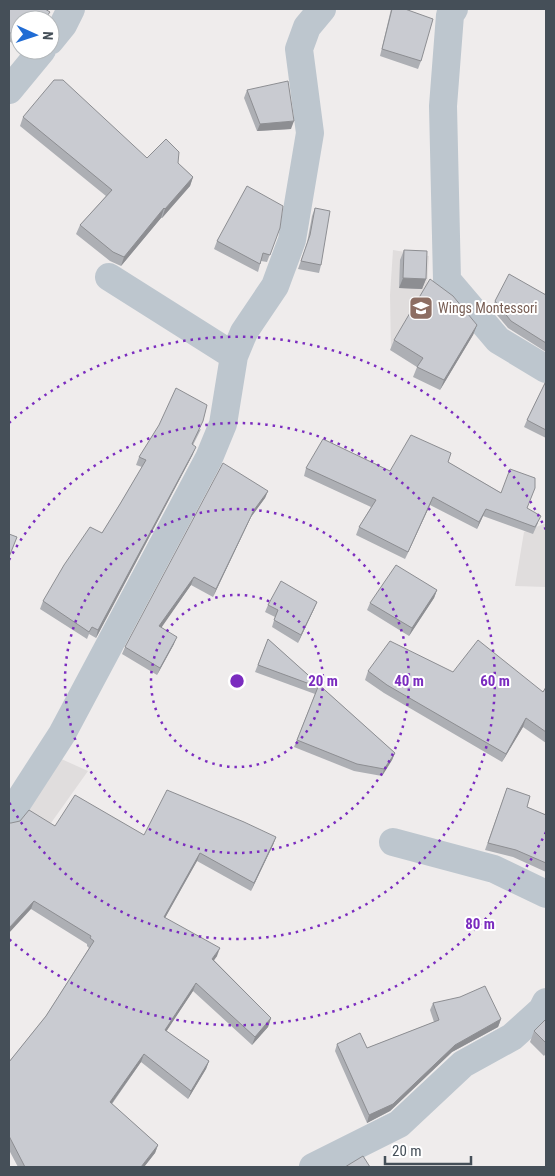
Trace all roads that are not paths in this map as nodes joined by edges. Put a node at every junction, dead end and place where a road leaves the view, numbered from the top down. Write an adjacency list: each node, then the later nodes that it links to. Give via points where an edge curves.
1 (70, 9): 4 (street)
2 (322, 9): 8 (street, via 307,27 299,49 310,133 292,240 275,286 244,332)
3 (454, 9): 9 (street, via 450,15 444,106 447,280 498,340)
4 (60, 29)
5 (34, 60): 6 (street)
6 (9, 90)
7 (109, 276): 8 (street)
8 (234, 356): 10 (street, via 223,424 209,458 62,734)
9 (546, 368)
10 (9, 816)
11 (393, 842): 12 (street, via 494,869)
12 (546, 894)
13 (546, 1002): 14 (street, via 542,1010 512,1037 463,1064 399,1124)
14 (313, 1167)

